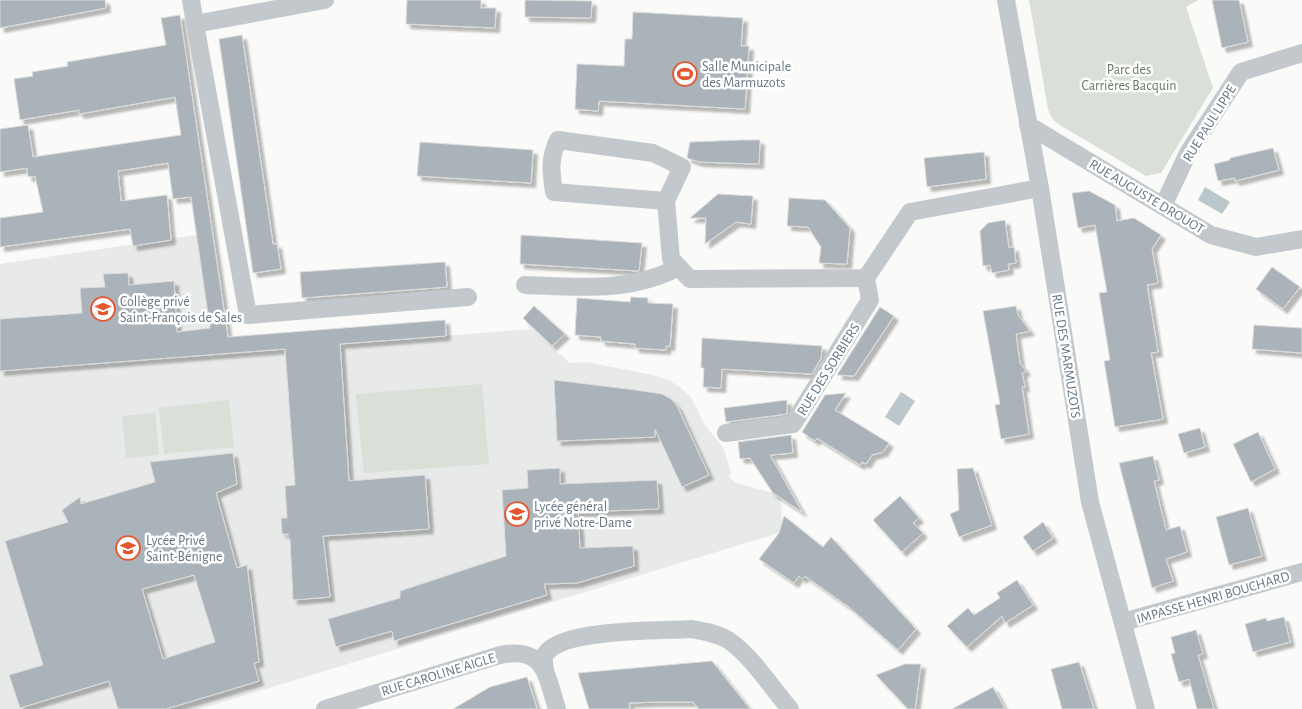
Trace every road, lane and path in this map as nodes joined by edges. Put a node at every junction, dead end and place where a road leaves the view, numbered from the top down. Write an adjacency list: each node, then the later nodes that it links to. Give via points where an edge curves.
1 (192, 0): 4 (street)
2 (325, 0): 4 (street)
3 (1006, 0): 6 (street, RUE DES MARMUZOTS)
4 (195, 24): 14 (street, via 248,315)
5 (1302, 53): 9 (street, RUE PAUL LIPPE, via 1241,72 1188,153)
6 (1028, 125): 7 (street, RUE DES MARMUZOTS); 9 (street, RUE AUGUSTE DROUOT)
7 (1040, 188): 12 (street, via 910,212); 17 (street, RUE DES MARMUZOTS, via 1090,502)
8 (666, 201): 8 (street, via 554,192 551,154 558,140 653,154 682,167); 11 (street, via 670,259)
9 (1163, 206): 10 (street, RUE AUGUSTE DROUOT, via 1211,235 1256,247)
10 (1302, 239)
11 (679, 267): 12 (street, via 690,279); 13 (street, via 657,278 618,286)
12 (866, 278): 15 (street, RUE DES SORBIERS, via 870,300 794,424)
13 (525, 285)
14 (468, 297)
15 (726, 433)
16 (1302, 572): 17 (street, IMPASSE HENRI BOUCHARD)
17 (1123, 622): 22 (street, RUE DES MARMUZOTS)
18 (545, 670): 19 (street, RUE CAROLINE AIGLE, via 534,656 511,653); 20 (street); 21 (street, via 544,658 548,651 575,637 691,629 704,631 728,640)
19 (325, 709)
20 (557, 709)
21 (790, 709)
22 (1146, 709)

